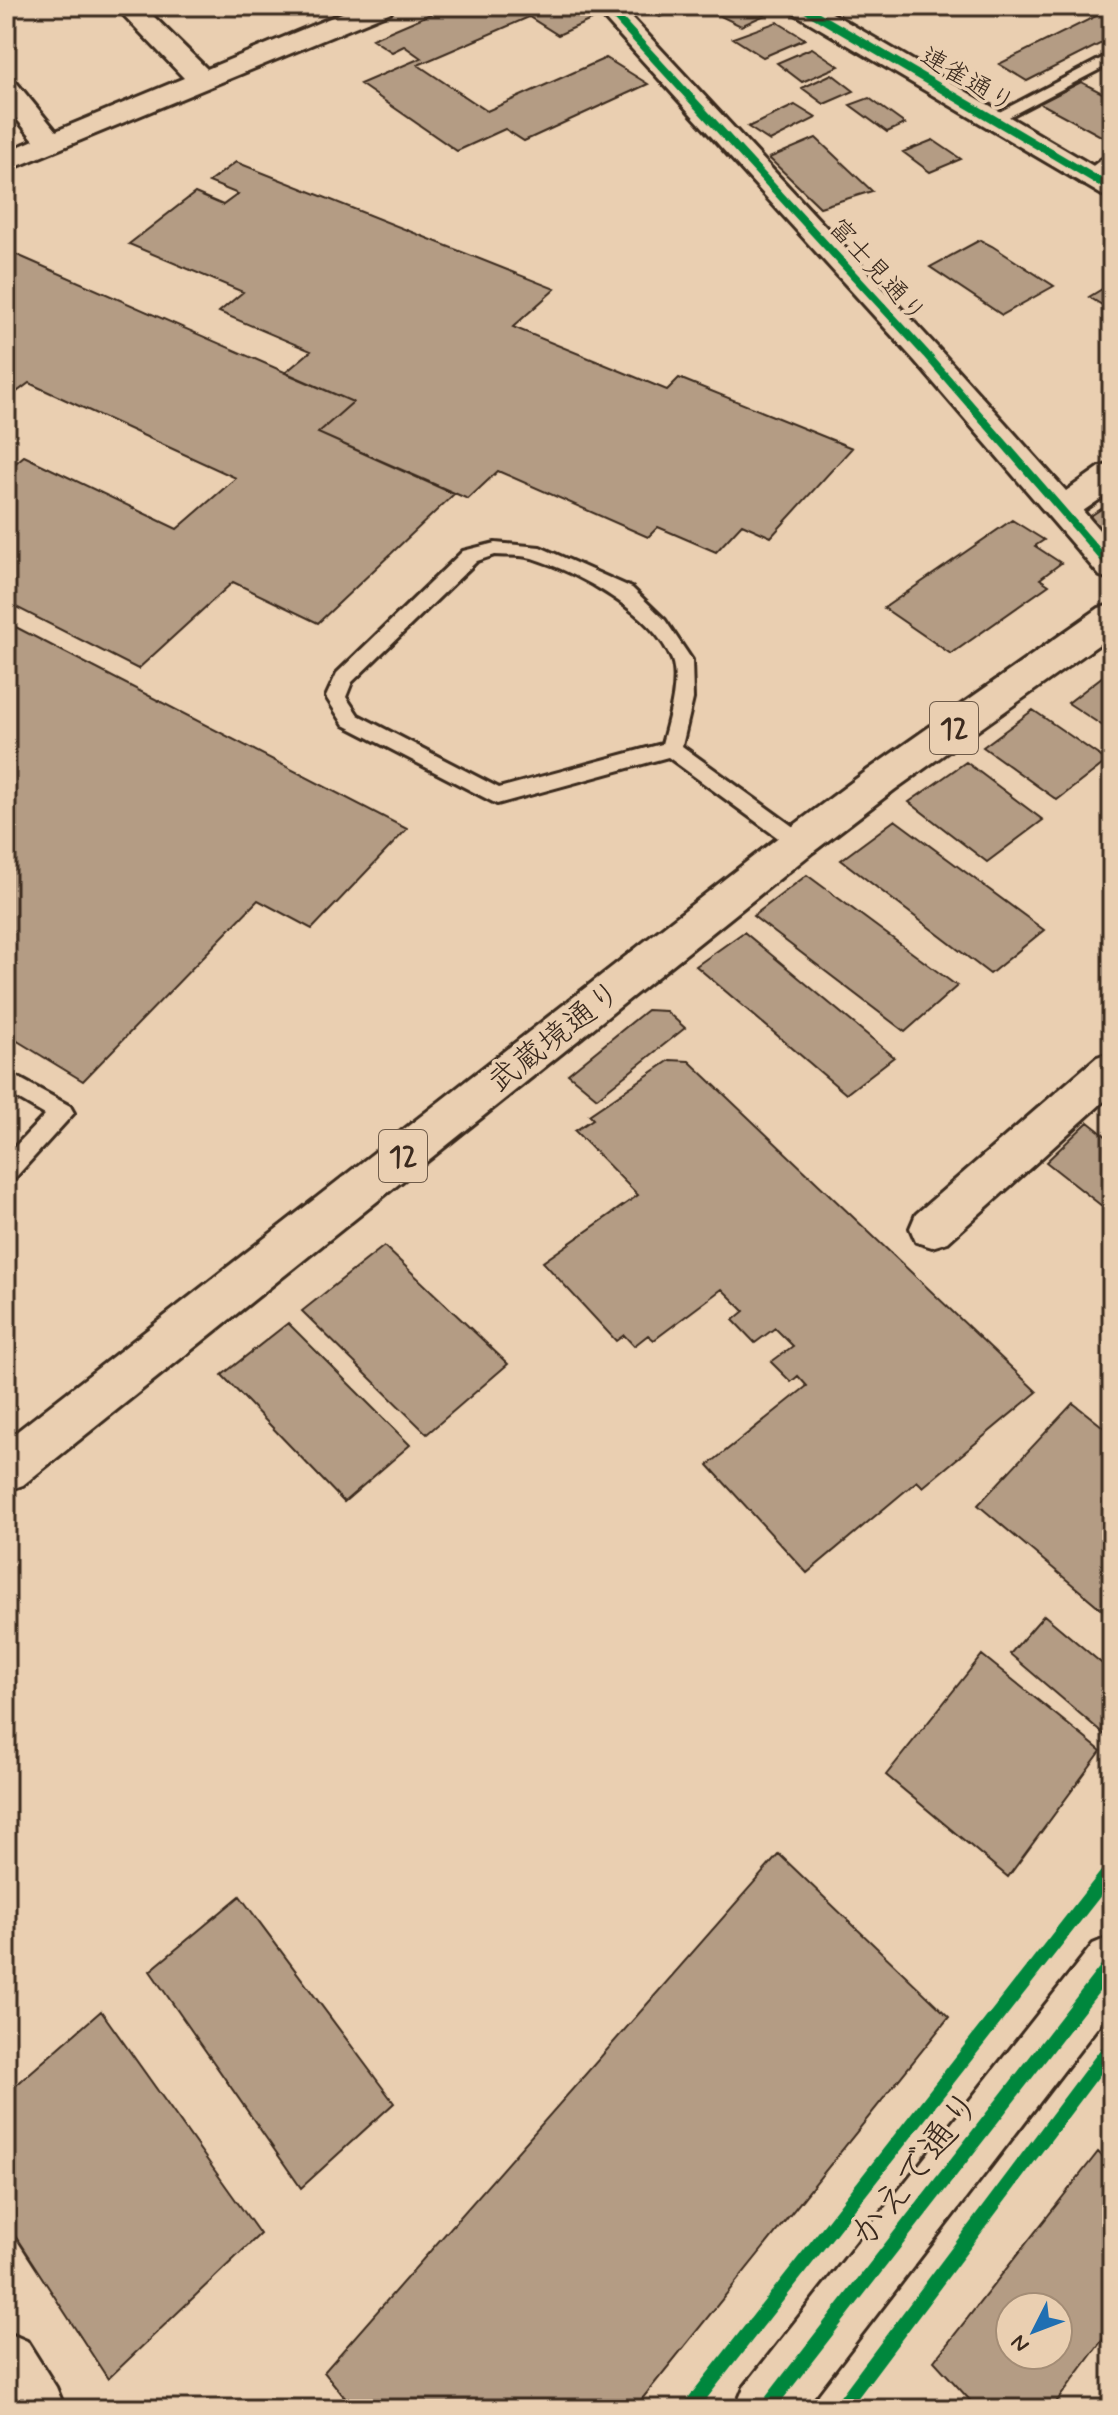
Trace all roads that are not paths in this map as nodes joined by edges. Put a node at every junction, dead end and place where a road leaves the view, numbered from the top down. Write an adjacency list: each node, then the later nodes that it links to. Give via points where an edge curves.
1 (128, 6): 8 (street)
2 (314, 6): 6 (street)
3 (382, 6): 6 (street)
4 (606, 6): 15 (street, 富士見通り)
5 (801, 6): 10 (street, 連雀通り)
6 (335, 25): 8 (street)
7 (1112, 57): 10 (lane)
8 (202, 80): 11 (street)
9 (6, 88): 11 (street)
10 (994, 119): 13 (street, 連雀通り)
11 (51, 143): 12 (street)
12 (6, 162)
13 (1105, 177)
14 (1112, 475): 15 (street)
15 (1063, 509): 16 (street, 富士見通り)
16 (1112, 568)
17 (1112, 617): 19 (street, 武蔵境通り / 12)
18 (671, 749): 18 (lane, via 497,796 351,720 336,697 344,678 470,556 495,549 533,551 625,593 658,625 682,660 683,699); 19 (lane)
19 (799, 842): 24 (street, 武蔵境通り / 12)
20 (1112, 1069): 23 (street)
21 (6, 1080): 22 (lane, via 62,1113)
22 (6, 1172)
23 (932, 1228)
24 (6, 1469)
25 (1112, 1963): 28 (street, かえで通り)
26 (6, 2362): 27 (street)
27 (34, 2409)
28 (766, 2409)

